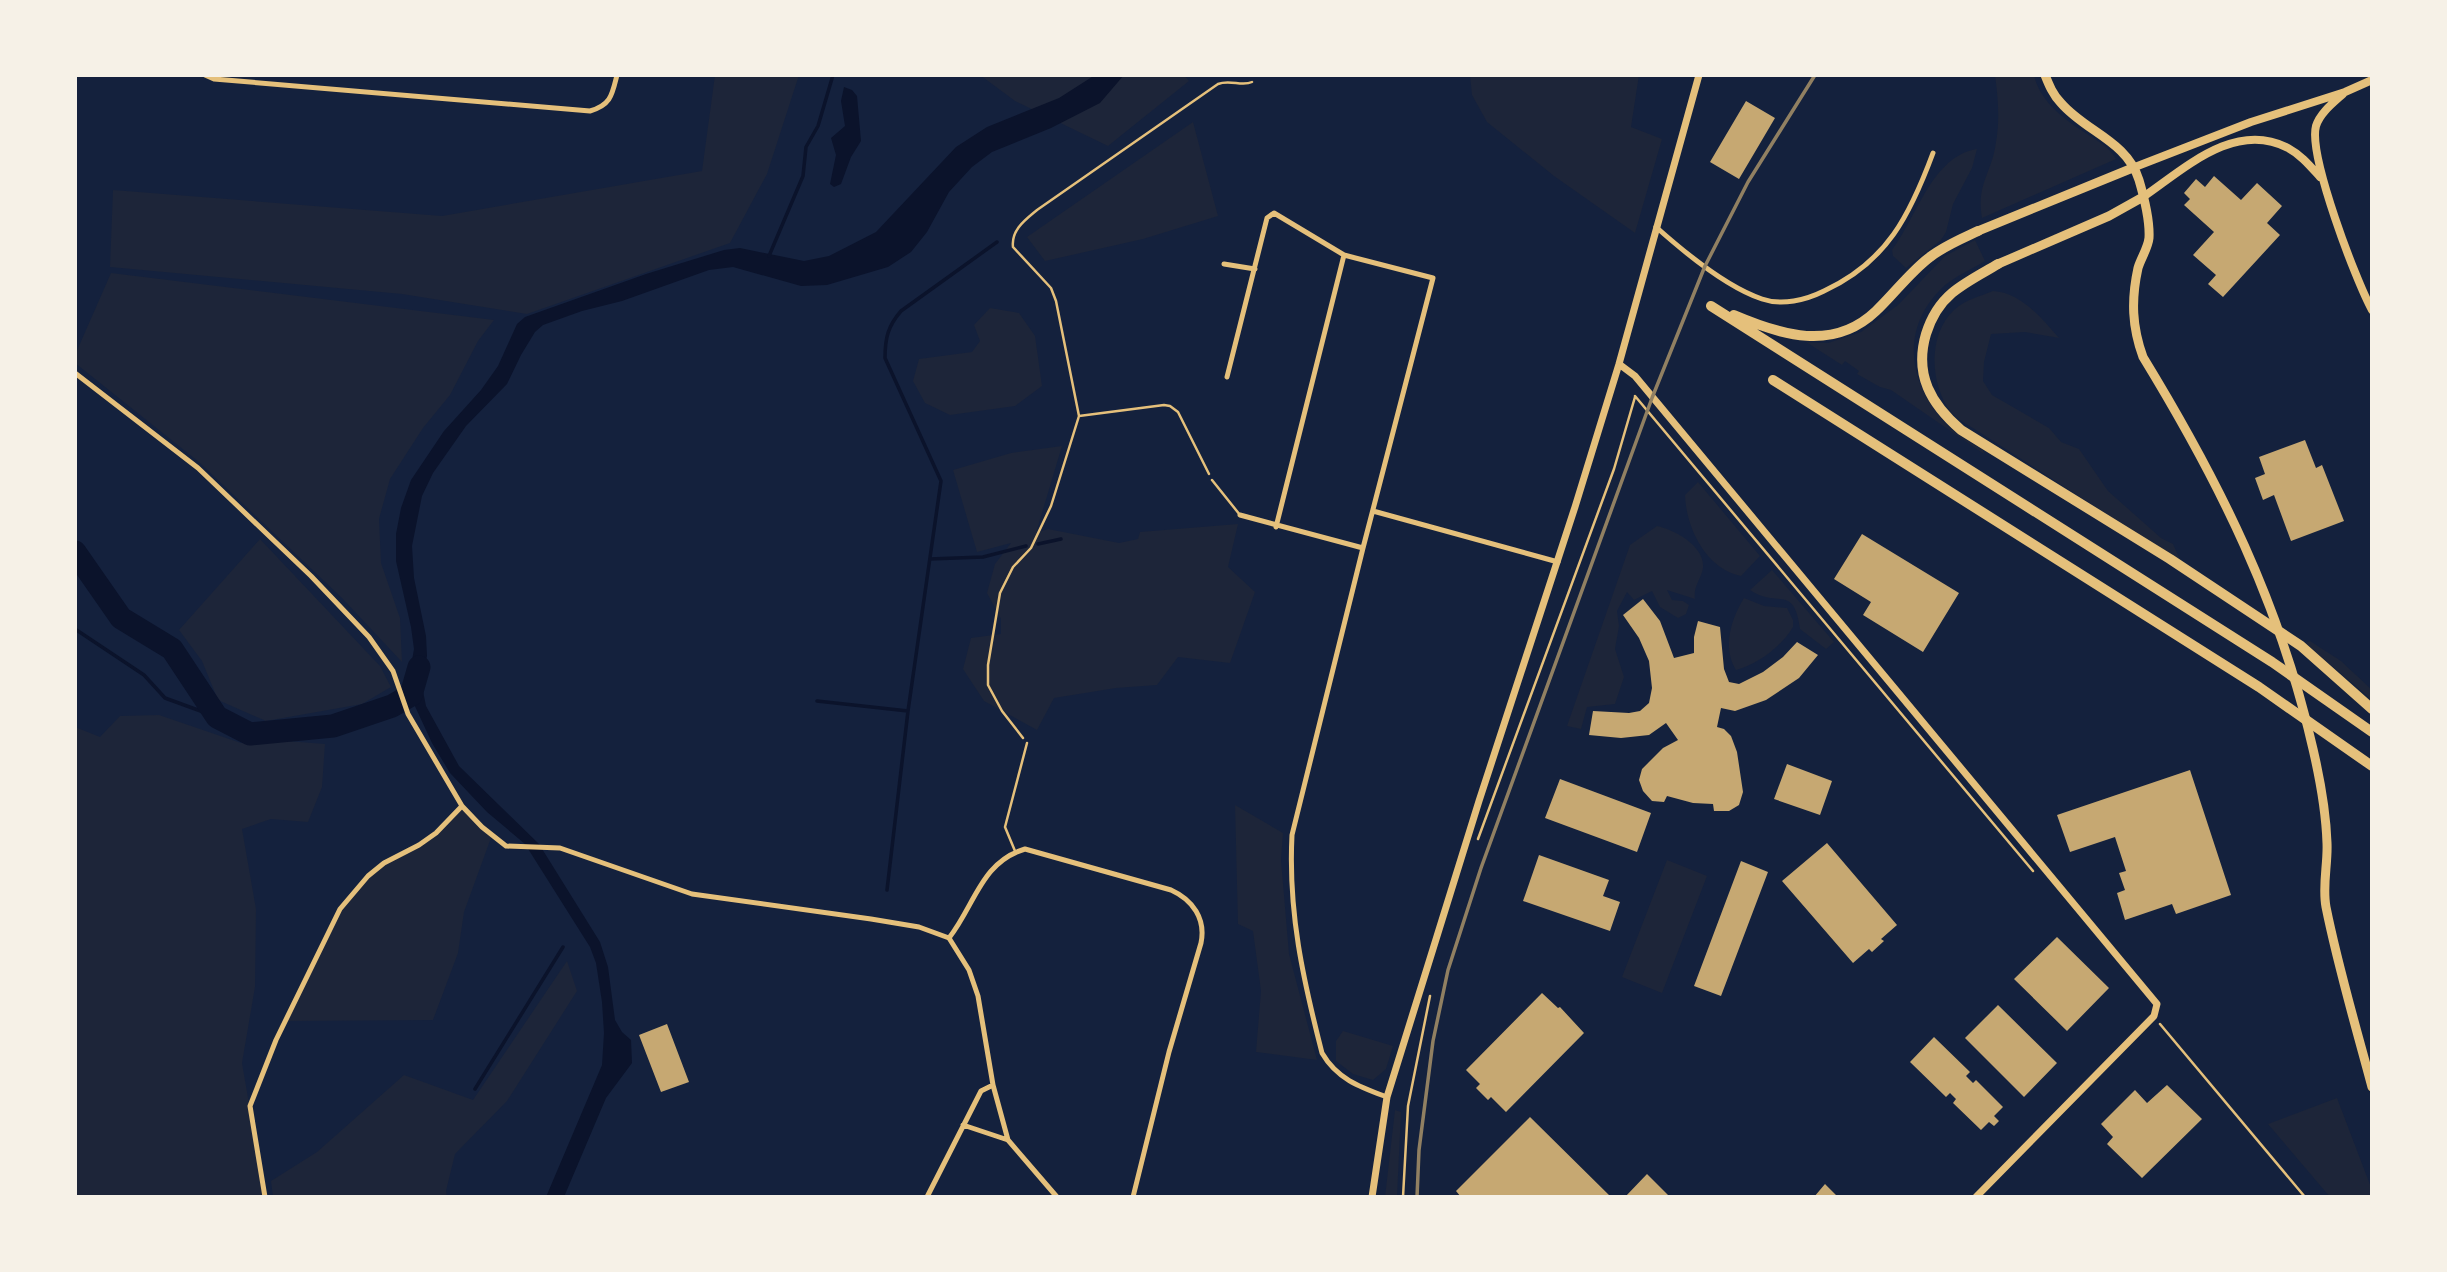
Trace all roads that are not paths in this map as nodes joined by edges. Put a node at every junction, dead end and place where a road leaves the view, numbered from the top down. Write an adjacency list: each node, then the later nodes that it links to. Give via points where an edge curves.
1 (205, 75): 2 (street, via 590,111 603,107)
2 (617, 75)
3 (1699, 75): 13 (street)
4 (2045, 75): 10 (main road, via 2067,109 2116,145)
5 (2357, 76): 7 (street)
6 (2372, 80): 7 (main road)
7 (2360, 85): 8 (main road)
8 (2345, 92): 10 (main road); 11 (main road, via 2316,125)
9 (1933, 153): 13 (street, via 1906,215 1879,255 1813,297 1763,300 1737,287)
10 (2135, 167): 12 (main road); 14 (main road)
11 (2322, 179): 12 (main road, via 2289,148 2260,140 2240,141 2203,155); 19 (main road)
12 (2143, 197): 17 (main road); 38 (main road, via 2149,239 2134,289 2134,328 2143,357 2230,511 2261,581 2292,672 2315,763 2327,843 2326,904)
13 (1656, 227): 20 (street)
14 (1978, 231): 31 (highway, via 1929,257 1860,323 1827,335 1792,336 1711,306 2272,662)
15 (1344, 255): 18 (street, via 1275,213 1267,218); 25 (street, via 1433,278); 27 (street)
16 (1224, 264): 18 (street)
17 (1998, 264): 30 (highway, via 1952,293 1930,320 1921,370 1924,383 1948,419 2301,646)
18 (1255, 269): 22 (street)
19 (2371, 311)
20 (1619, 364): 29 (street); 47 (street, via 1635,376 2155,999 2154,1016)
21 (75, 373): 34 (street, via 198,468 369,637 393,671 408,714)
22 (1227, 377)
23 (1773, 380): 33 (highway, via 2259,687)
24 (1212, 480): 26 (lane)
25 (1373, 511): 28 (street); 29 (street)
26 (1240, 515): 27 (street)
27 (1276, 527): 28 (street)
28 (1363, 548): 39 (street, via 1294,826 1290,868 1298,955 1322,1053 1343,1078)
29 (1558, 562): 39 (street)
30 (2372, 709)
31 (2372, 732)
32 (1027, 743): 35 (lane, via 1005,827)
33 (2372, 766)
34 (462, 806): 36 (street, via 506,846 560,849 692,894 919,927); 42 (street, via 436,833 368,876 340,909 276,1040 250,1106)
35 (1015, 851): 36 (street, via 995,864); 45 (street, via 1034,850 1175,891 1199,915 1201,943)
36 (949, 938): 37 (street, via 969,970 978,996)
37 (993, 1085): 40 (street, via 981,1091); 41 (street)
38 (2372, 1087)
39 (1387, 1097): 46 (street)
40 (963, 1125): 41 (street); 43 (street)
41 (1008, 1140): 44 (street)
42 (265, 1197)
43 (927, 1197)
44 (1057, 1197)
45 (1133, 1197)
46 (1372, 1197)
47 (1976, 1197)

